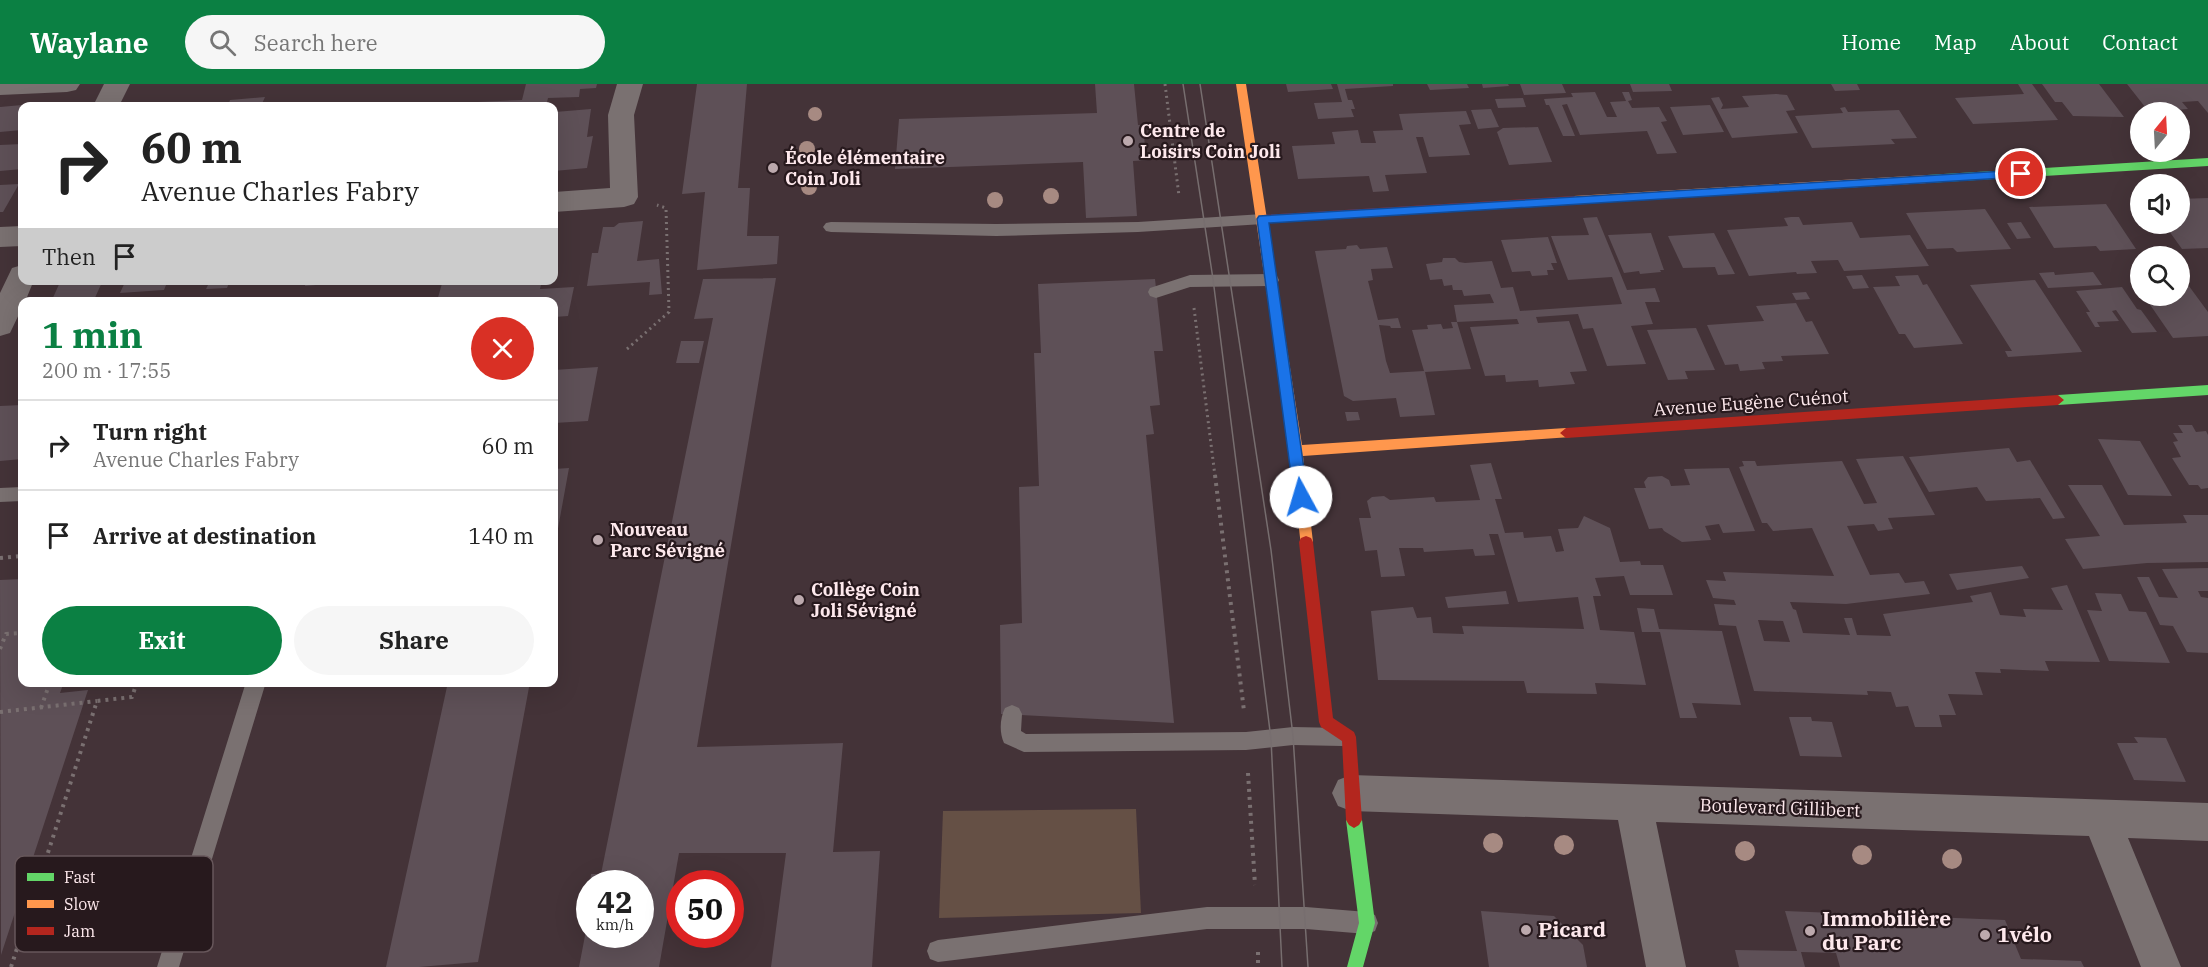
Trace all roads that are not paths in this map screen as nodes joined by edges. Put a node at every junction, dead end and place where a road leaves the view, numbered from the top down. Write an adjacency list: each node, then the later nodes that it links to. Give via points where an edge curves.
1 (67, 84): 5 (street)
2 (117, 84): 6 (street)
3 (630, 84): 8 (street, via 621,115 624,197)
4 (1241, 84): 9 (street)
5 (0, 87)
6 (108, 102)
7 (2208, 162): 9 (street)
8 (558, 201)
9 (1263, 219): 10 (lane, via 996,230); 13 (street)
10 (831, 227)
11 (18, 236): 12 (street)
12 (0, 237)
13 (1271, 280): 15 (lane, via 1190,281); 18 (street)
14 (18, 285): 16 (street)
15 (1156, 292)
16 (0, 325)
17 (2208, 390): 18 (street, Avenue Eugène Cuénot)
18 (1296, 451): 23 (street, via 1326,722)
19 (18, 494): 20 (lane)
20 (0, 495)
21 (254, 687): 28 (lane)
22 (1012, 714): 23 (lane, via 1011,736 1024,743)
23 (1349, 737): 24 (street)
24 (1351, 793): 25 (street, Boulevard Gillibert); 29 (street)
25 (1634, 804): 26 (street, Boulevard Gillibert); 34 (street)
26 (2101, 819): 27 (street, Boulevard Gillibert); 35 (street)
27 (2208, 822)
28 (202, 856)
29 (1367, 923): 30 (lane, via 1306,918 1207,918); 33 (street)
30 (938, 951)
31 (173, 952): 32 (lane)
32 (168, 967)
33 (1355, 967)
34 (1666, 967)
35 (2161, 967)

